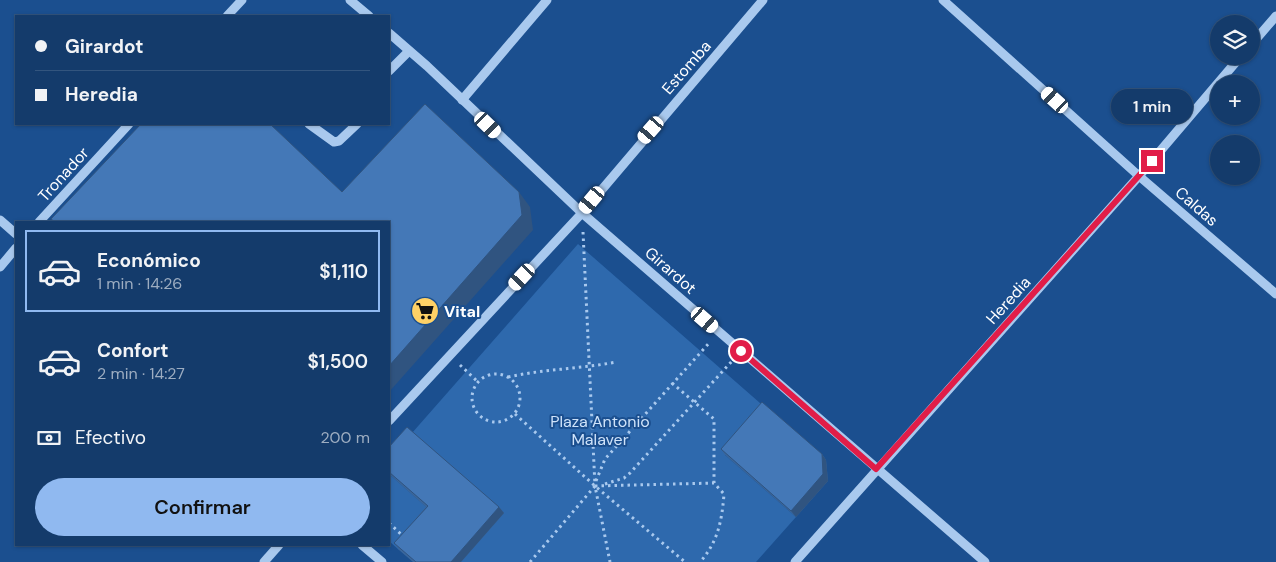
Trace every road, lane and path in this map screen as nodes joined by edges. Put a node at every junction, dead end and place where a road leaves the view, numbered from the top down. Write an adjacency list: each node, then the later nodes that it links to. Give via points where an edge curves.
1 (242, 0): 6 (street)
2 (350, 0): 7 (street)
3 (547, 0): 14 (street)
4 (763, 0): 19 (street, Estomba)
5 (943, 0): 18 (street, Caldas)
6 (228, 15)
7 (368, 15)
8 (1276, 16): 10 (street)
9 (390, 34): 11 (street, Girardot)
10 (1260, 34)
11 (409, 51): 13 (street); 14 (street, Girardot)
12 (1233, 65): 18 (street, Heredia)
13 (390, 70)
14 (462, 100): 19 (street, Girardot)
15 (128, 125): 21 (street, Tronador)
16 (310, 125): 17 (street, via 334,142)
17 (356, 125)
18 (1139, 176): 25 (street, Caldas); 37 (street, Heredia)
19 (582, 213): 26 (street, Girardot); 28 (street, Estomba); 30 (path)
20 (0, 220): 22 (street)
21 (40, 221)
22 (15, 233)
23 (15, 249): 24 (street)
24 (0, 267)
25 (1276, 294)
26 (719, 332): 27 (street, Girardot); 33 (path)
27 (741, 351): 34 (path); 37 (street, Girardot)
28 (449, 355): 32 (path); 36 (street, Estomba)
29 (616, 362): 30 (path)
30 (589, 368): 31 (path, via 534,371); 39 (path)
31 (508, 377): 32 (path, via 492,374); 35 (path, via 514,381 521,396)
32 (478, 382): 35 (path, via 471,396 481,418 497,423)
33 (672, 383): 34 (path); 39 (path, via 604,459)
34 (694, 402): 38 (path, via 714,419); 39 (path, via 630,474)
35 (515, 414): 39 (path)
36 (390, 420)
37 (876, 469): 50 (street, Heredia); 51 (street, Girardot)
38 (714, 483): 39 (path); 49 (path, via 724,494 722,522 710,552)
39 (595, 486): 46 (path); 47 (path); 48 (path)
40 (390, 524): 41 (path)
41 (407, 540)
42 (279, 546): 44 (street)
43 (363, 546): 45 (street)
44 (264, 562)
45 (382, 562)
46 (530, 562)
47 (610, 562)
48 (685, 562)
49 (700, 562)
50 (795, 562)
51 (986, 562)

